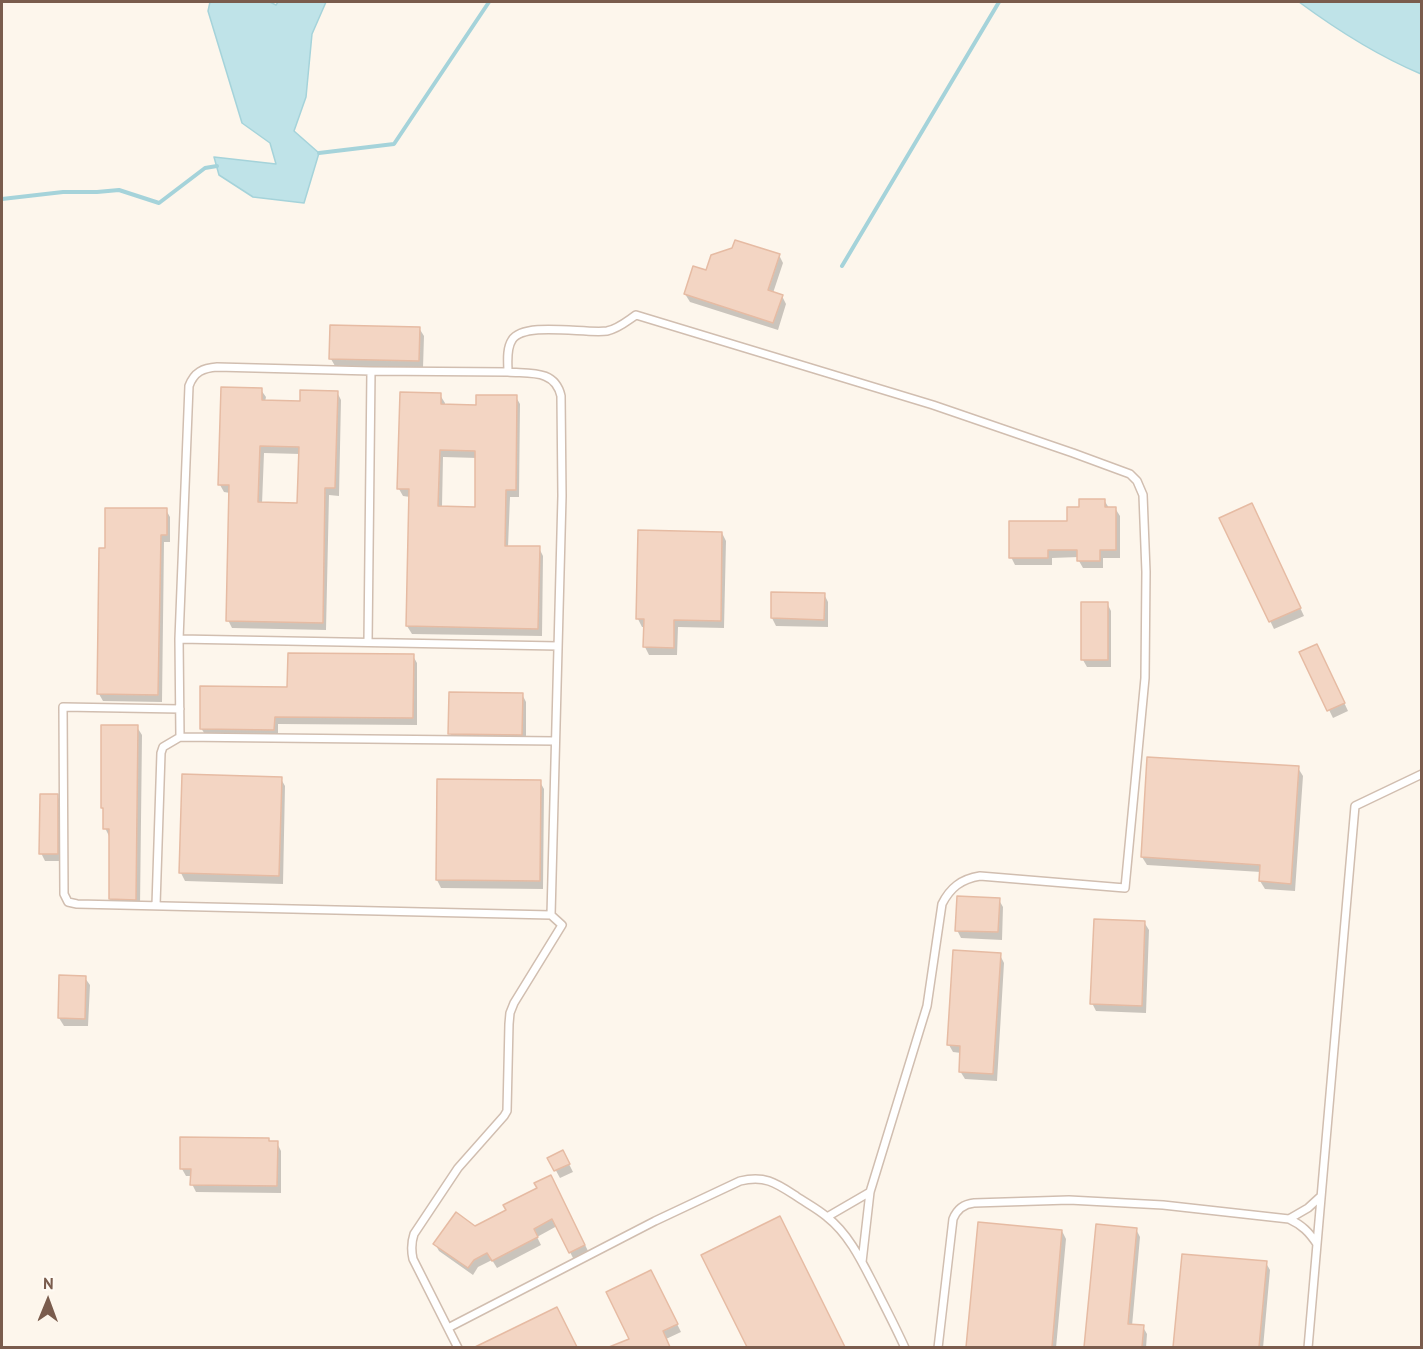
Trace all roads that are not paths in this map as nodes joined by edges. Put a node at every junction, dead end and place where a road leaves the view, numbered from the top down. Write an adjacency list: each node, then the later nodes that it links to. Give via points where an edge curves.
1 (371, 371): 2 (lane); 3 (lane, via 217,367 202,370 191,379); 4 (lane)
2 (508, 372): 5 (lane, via 548,377 560,392); 12 (lane, via 509,346 512,339 525,331 607,331 636,315 933,405 1130,474 1140,485 1146,572 1145,678 1125,888 980,876 961,882 947,895 942,904 927,1005)
3 (179, 639): 4 (lane); 6 (lane)
4 (368, 642): 5 (lane)
5 (558, 646): 8 (lane)
6 (180, 709): 7 (lane); 10 (lane, via 63,707 65,899 72,904)
7 (180, 737): 8 (lane); 10 (lane, via 160,753)
8 (555, 741): 11 (lane)
9 (1422, 774): 13 (lane, via 1355,806)
10 (156, 905): 11 (lane)
11 (551, 915): 18 (lane, via 562,925 510,1013 507,1111 458,1167 414,1234 413,1259)
12 (870, 1191): 14 (lane); 17 (lane)
13 (1320, 1197): 15 (lane); 16 (lane)
14 (827, 1217): 17 (lane); 18 (lane, via 775,1183 760,1179 740,1181)
15 (1289, 1219): 16 (lane, via 1304,1227); 21 (lane, via 1163,1205 1069,1200 968,1204 957,1210 953,1219)
16 (1317, 1244): 22 (lane)
17 (862, 1262): 20 (lane)
18 (448, 1328): 19 (lane)
19 (458, 1347)
20 (905, 1347)
21 (938, 1347)
22 (1308, 1347)

